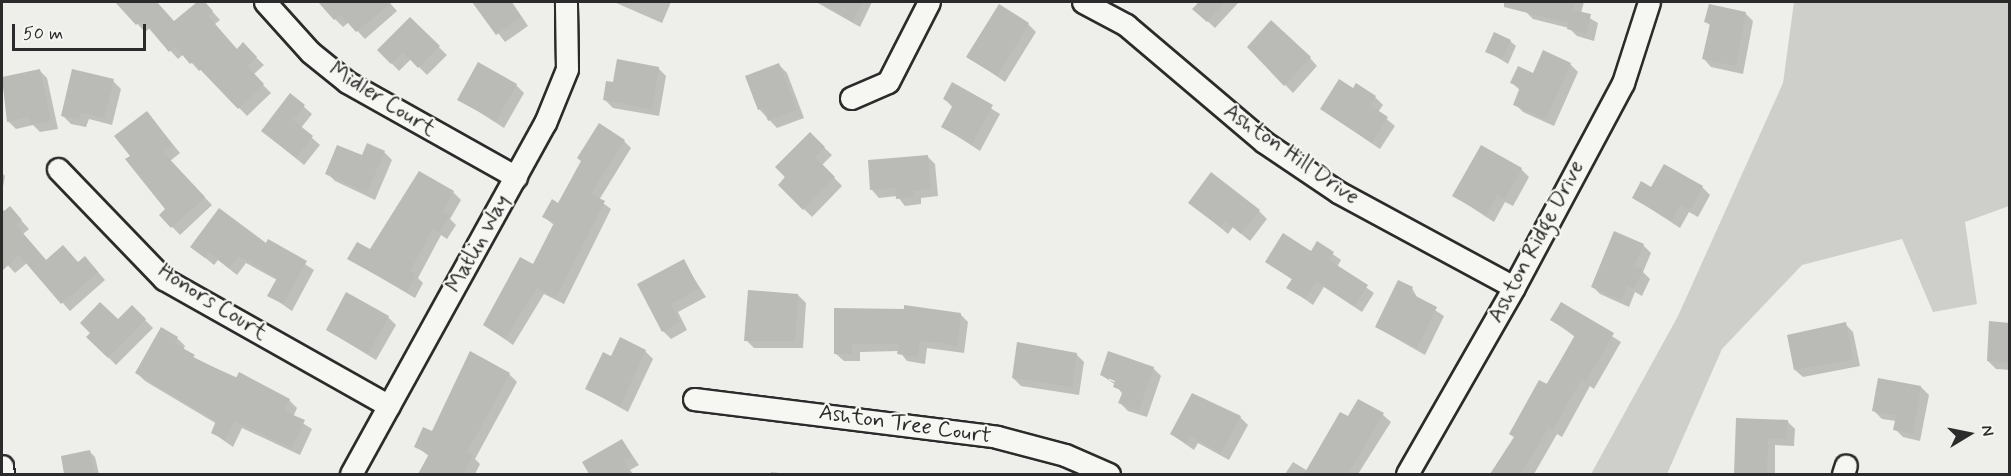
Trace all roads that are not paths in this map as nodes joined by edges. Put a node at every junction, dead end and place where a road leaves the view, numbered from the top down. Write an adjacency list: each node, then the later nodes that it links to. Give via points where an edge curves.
1 (264, 2): 8 (street, Midler Court, via 310,52 347,82)
2 (566, 2): 8 (street, Matlin Way, via 567,69 545,123)
3 (929, 2): 6 (street, via 888,82)
4 (1083, 2): 9 (street, Ashton Hill Drive, via 1126,25 1264,142 1338,192)
5 (1649, 2): 9 (street, Ashton Ridge Drive, via 1623,83)
6 (851, 98)
7 (58, 169): 11 (street, Honors Court, via 164,279)
8 (516, 177): 11 (street, Matlin Way)
9 (1514, 287): 16 (street, Ashton Ridge Drive)
10 (694, 399): 15 (street, Ashton Tree Court, via 997,437 1065,455)
11 (389, 406): 14 (street, Matlin Way)
12 (2, 466): 13 (street)
13 (3, 474)
14 (351, 474)
15 (1109, 474)
16 (1407, 474)

